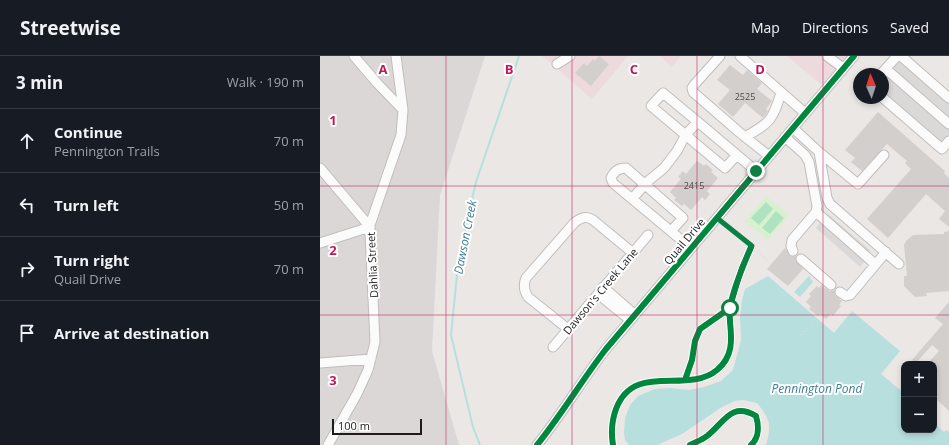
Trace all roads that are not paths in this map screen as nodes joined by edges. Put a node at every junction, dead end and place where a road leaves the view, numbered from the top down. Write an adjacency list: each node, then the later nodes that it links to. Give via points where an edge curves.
1 (354, 56): 17 (street)
2 (396, 56): 17 (street, Dahlia Street)
3 (570, 56): 10 (street)
4 (720, 56): 23 (street, via 692,88)
5 (740, 56): 14 (street)
6 (827, 56): 11 (street)
7 (854, 56): 11 (street, Quail Drive)
8 (897, 56): 12 (street)
9 (901, 56): 15 (street)
10 (557, 64)
11 (843, 68): 18 (street, Quail Drive)
12 (887, 68)
13 (889, 76): 20 (street)
14 (781, 93): 18 (street); 23 (street, via 768,123)
15 (949, 98)
16 (889, 103): 25 (street, via 942,149)
17 (403, 110): 35 (street, Dahlia Street, via 401,135)
18 (805, 114): 21 (street, Quail Drive)
19 (698, 122): 22 (street); 22 (street, via 663,92 651,106); 27 (street)
20 (949, 124)
21 (792, 128): 24 (street, Quail Drive); 26 (street)
22 (686, 134): 27 (street, via 725,168); 32 (street, via 669,162)
23 (745, 137): 29 (street)
24 (785, 137): 29 (street, Quail Drive); 34 (street, via 805,154 810,162 817,203)
25 (949, 141)
26 (819, 152): 28 (street, via 858,184); 41 (street, via 828,201)
27 (737, 155): 31 (street)
28 (884, 155)
29 (769, 156): 31 (street, Quail Drive)
30 (320, 168): 35 (street)
31 (756, 171): 39 (street, Quail Drive)
32 (645, 185): 33 (street); 33 (street, via 626,168 613,174 612,183); 36 (street, via 683,218)
33 (632, 199): 36 (street)
34 (816, 212): 40 (street, via 792,240); 44 (street)
35 (370, 227): 38 (street); 52 (street, Dahlia Street, via 375,342)
36 (671, 231): 39 (street)
37 (648, 235): 42 (street, Dawson's Creek Lane)
38 (320, 243)
39 (691, 248): 49 (street, Quail Drive)
40 (793, 251)
41 (886, 252): 44 (street); 45 (street)
42 (632, 253): 47 (street, Dawson's Creek Lane); 50 (street, via 593,220 585,217 575,222 526,278 524,286 528,297)
43 (801, 259): 46 (street)
44 (875, 264): 48 (street, via 850,296)
45 (899, 264)
46 (831, 284)
47 (601, 291): 49 (street); 50 (street, Dawson's Creek Lane)
48 (840, 292)
49 (633, 318): 55 (street, Quail Drive, via 589,371)
50 (568, 329): 51 (street, Dawson's Creek Lane)
51 (553, 347)
52 (370, 359): 53 (street); 54 (street, Dahlia Street, via 368,370)
53 (320, 363)
54 (328, 445)
55 (537, 445)

